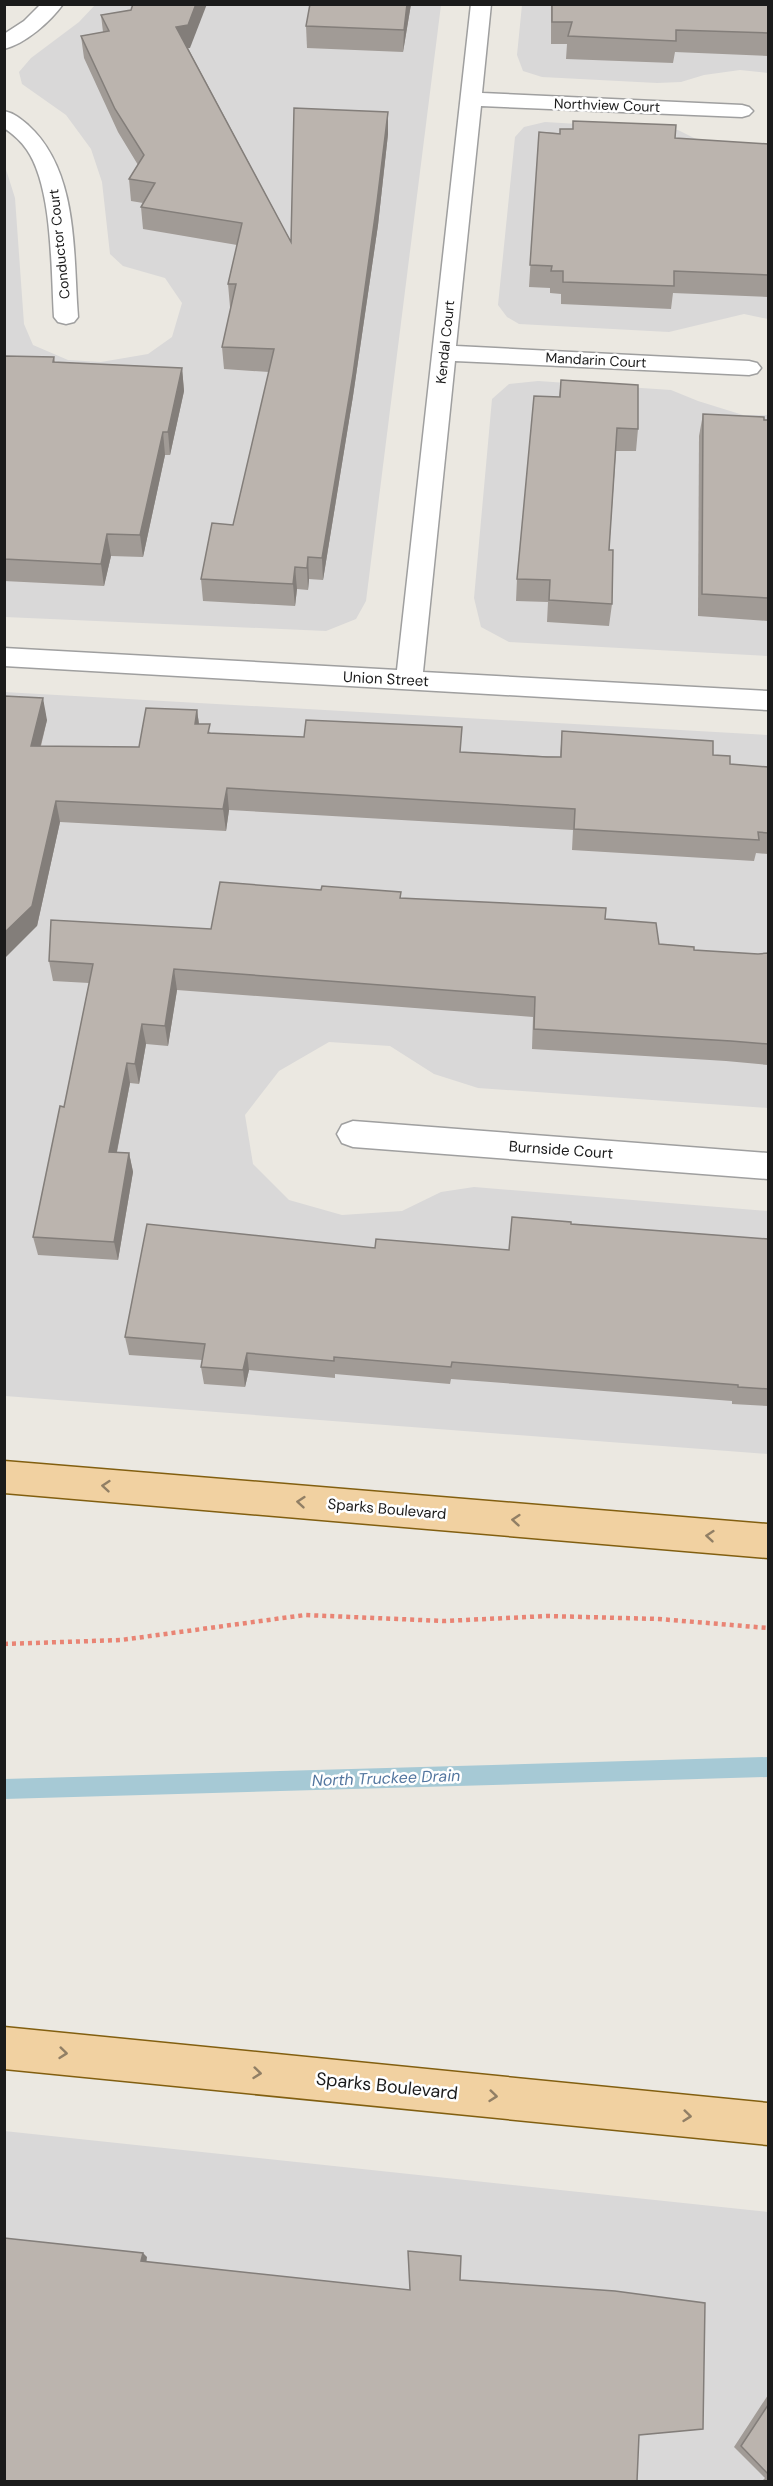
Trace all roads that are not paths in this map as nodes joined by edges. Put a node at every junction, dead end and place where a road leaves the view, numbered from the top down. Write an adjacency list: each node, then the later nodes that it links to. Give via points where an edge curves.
1 (53, 4): 3 (street)
2 (482, 4): 4 (street, Kendal Court)
3 (4, 43)
4 (471, 99): 5 (street, Northview Court); 8 (street, Kendal Court)
5 (742, 111)
6 (4, 117): 7 (street, Conductor Court, via 40,153 54,185)
7 (66, 317)
8 (443, 353): 9 (street, Mandarin Court); 11 (street, Kendal Court)
9 (749, 368)
10 (4, 657): 11 (street, Union Street)
11 (409, 680): 12 (street, Union Street)
12 (768, 701)
13 (353, 1134): 14 (street, Burnside Court)
14 (768, 1166)
15 (4, 1477): 16 (main road, Sparks Boulevard, one-way to 15)
16 (768, 1541)
17 (4, 2048): 18 (main road, Sparks Boulevard, one-way to 18)
18 (768, 2124)

